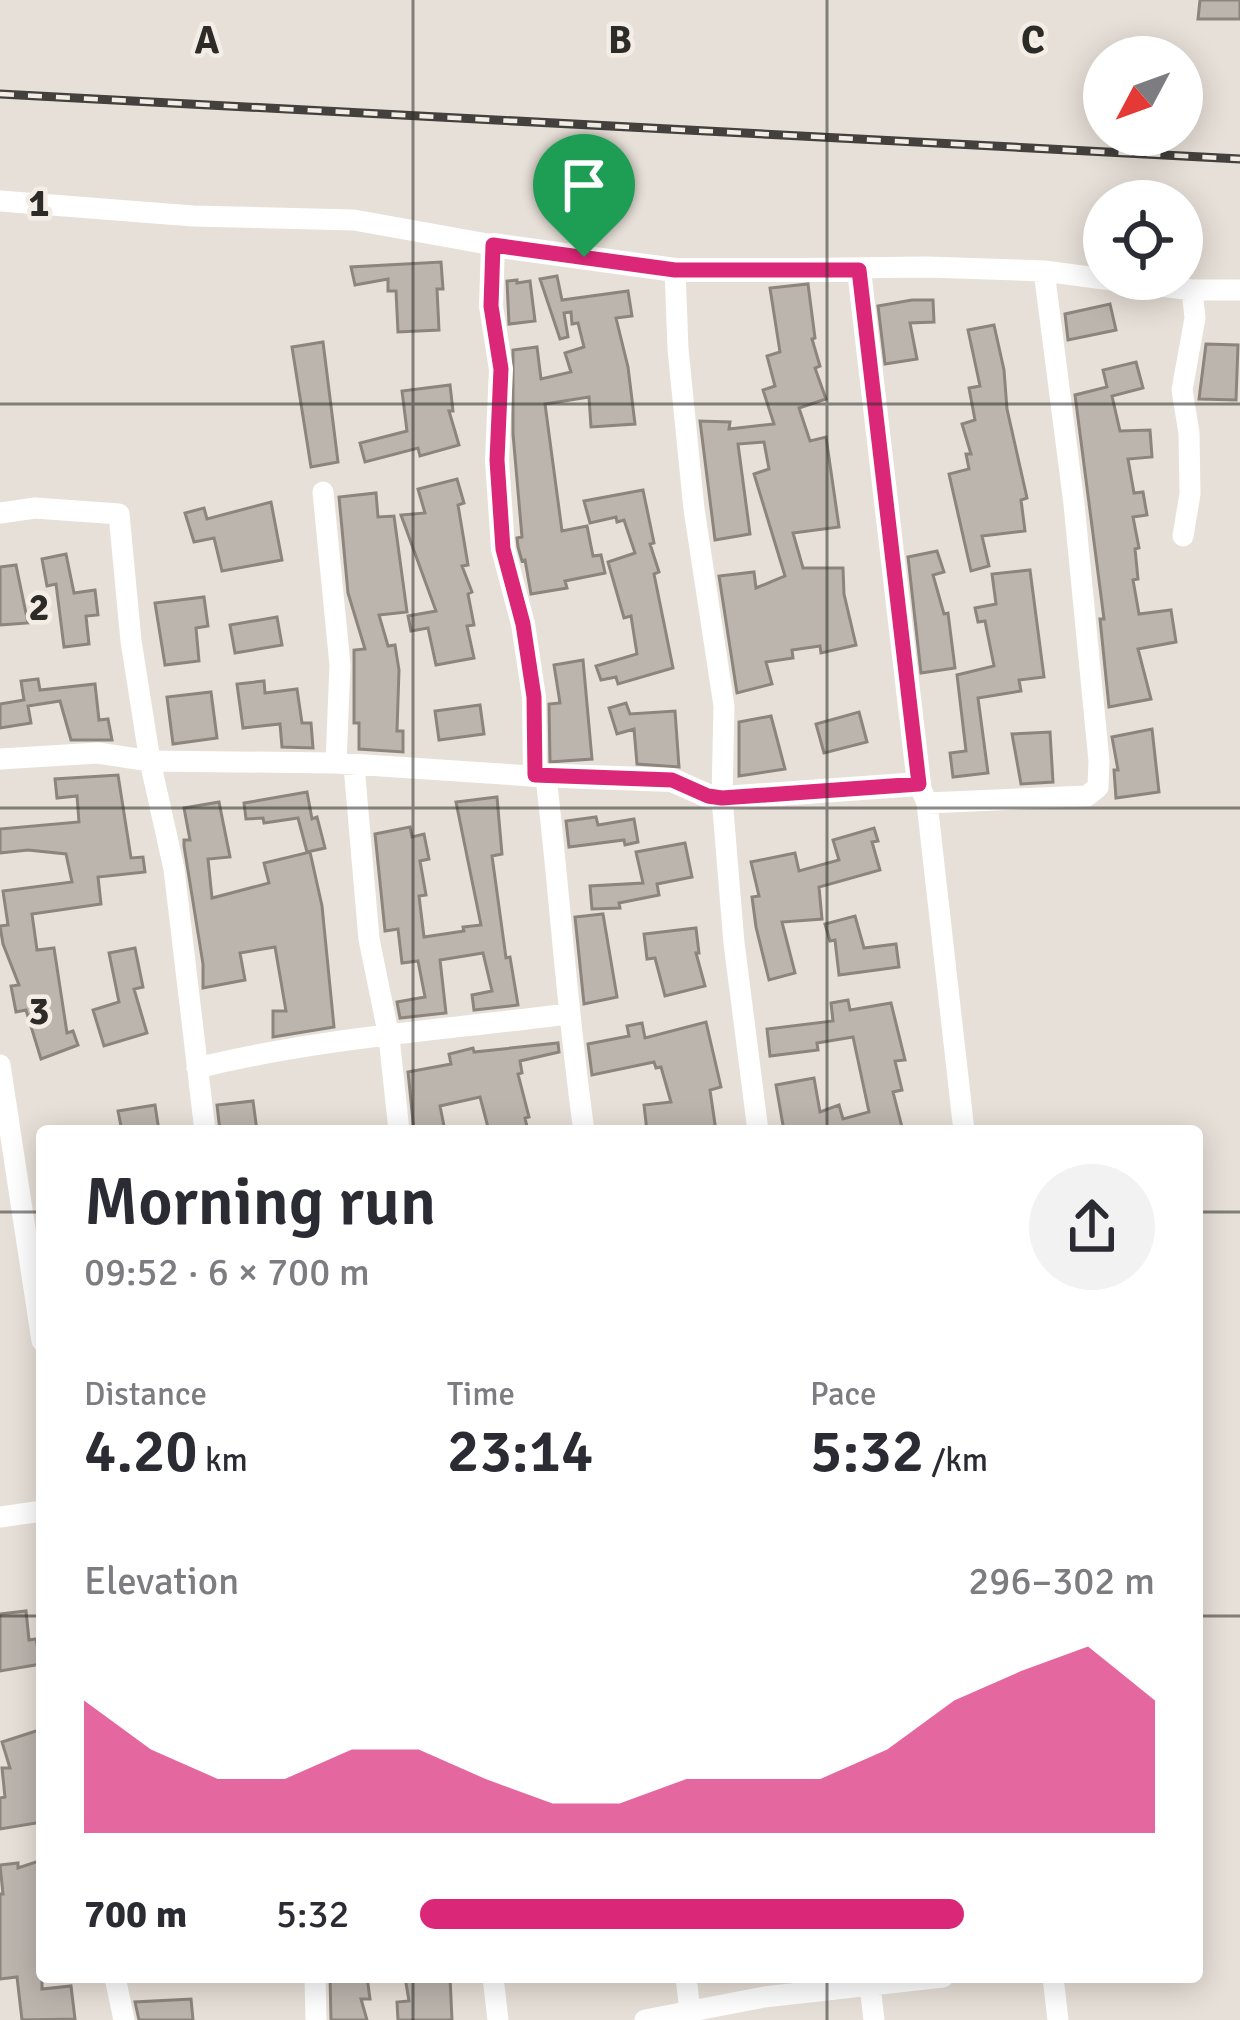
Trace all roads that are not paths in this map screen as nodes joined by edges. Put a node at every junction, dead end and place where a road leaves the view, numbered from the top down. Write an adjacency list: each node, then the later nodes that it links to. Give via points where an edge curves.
1 (0, 201): 2 (street, via 354,220)
2 (493, 245): 3 (street); 16 (street, via 503,549 523,624)
3 (675, 270): 4 (street); 18 (street, via 694,509 724,706)
4 (859, 270): 5 (street); 17 (street)
5 (1044, 271): 6 (street); 17 (street, via 1098,787 1087,796)
6 (1083, 276)
7 (1203, 290): 8 (street)
8 (1240, 290)
9 (1193, 300): 12 (street, via 1182,390 1190,474)
10 (323, 492): 15 (street)
11 (0, 512): 14 (street, via 119,514)
12 (1183, 536)
13 (0, 759): 14 (street, via 98,753)
14 (150, 761): 15 (street); 22 (street, via 174,868)
15 (344, 764): 16 (street); 20 (street)
16 (541, 776): 18 (street, via 672,780); 19 (street)
17 (923, 794): 18 (street); 27 (street)
18 (722, 798): 26 (street)
19 (567, 1014): 20 (street); 25 (street)
20 (389, 1037): 22 (street, via 269,1050); 24 (street)
21 (0, 1065): 28 (street)
22 (197, 1068): 23 (street)
23 (204, 1125)
24 (398, 1125)
25 (583, 1125)
26 (757, 1125)
27 (963, 1125)
28 (36, 1302)
29 (36, 1511): 30 (street)
30 (0, 1517)
31 (117, 1983): 39 (street)
32 (315, 1983): 40 (street)
33 (494, 1983): 41 (street)
34 (687, 1983): 38 (street)
35 (863, 1983): 38 (street)
36 (870, 1983): 43 (street)
37 (1054, 1983): 44 (street)
38 (690, 2015): 42 (street)
39 (124, 2020)
40 (316, 2020)
41 (497, 2020)
42 (645, 2020)
43 (874, 2020)
44 (1058, 2020)

